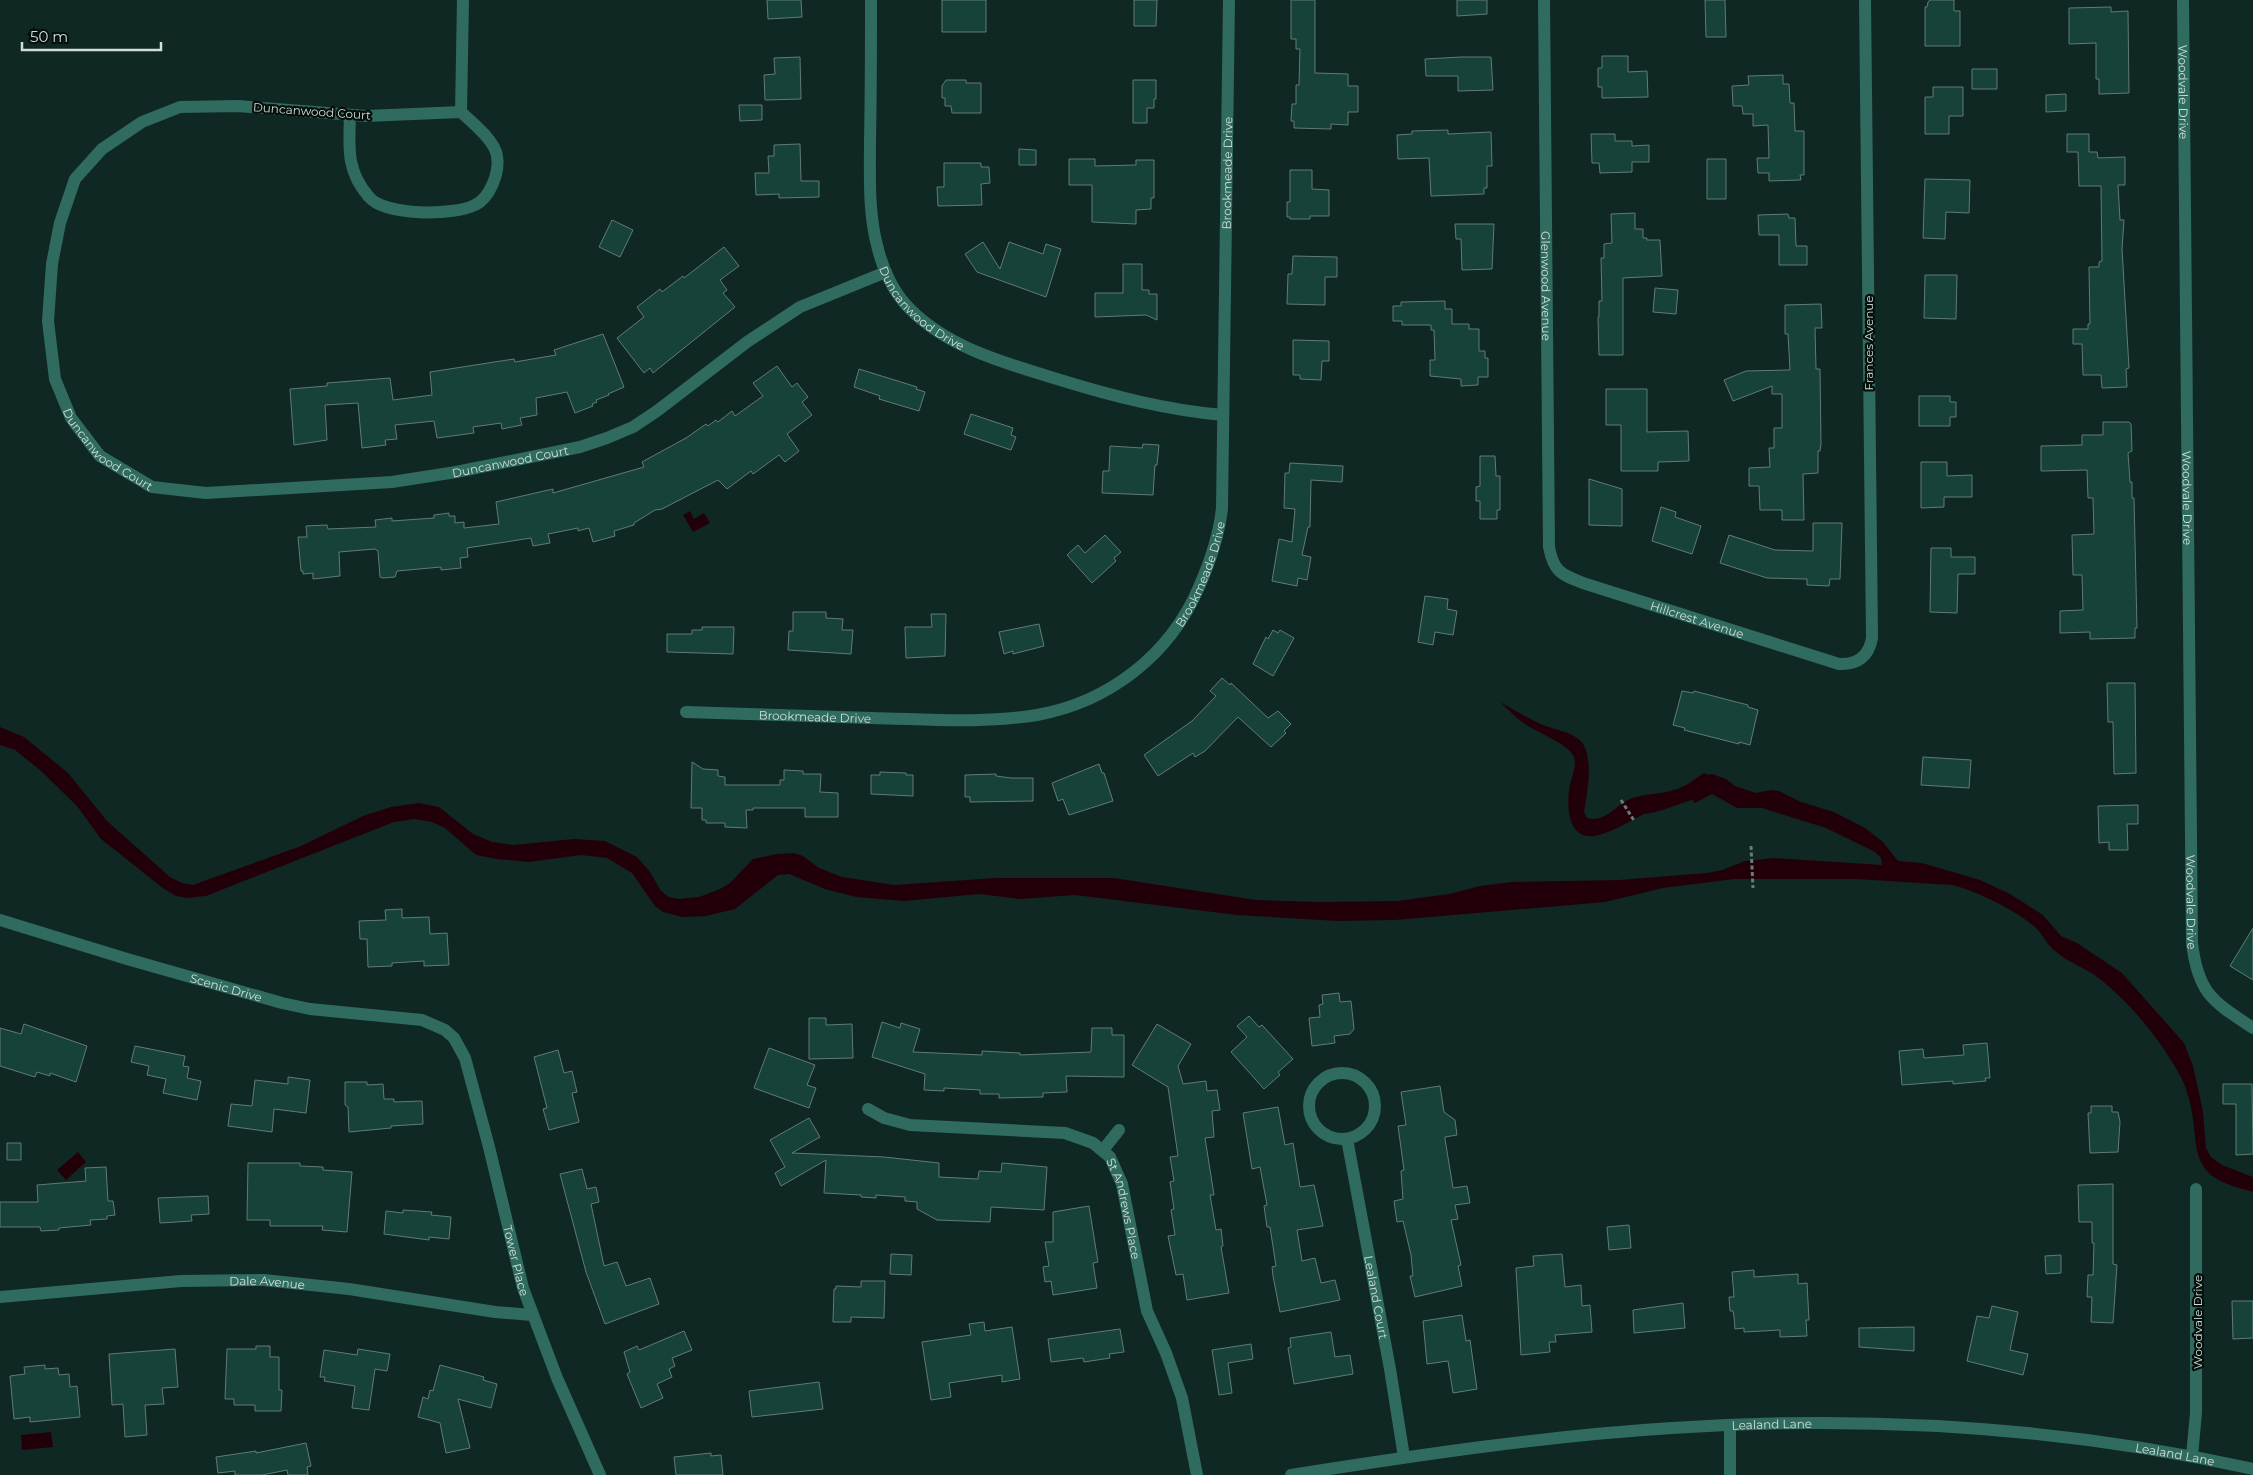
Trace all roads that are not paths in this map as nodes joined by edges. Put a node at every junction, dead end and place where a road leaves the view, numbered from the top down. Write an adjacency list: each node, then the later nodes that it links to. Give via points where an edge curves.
1 (463, 0): 7 (street)
2 (871, 0): 9 (street, Duncanwood Drive, via 870,169 877,247)
3 (1228, 0): 10 (street, Brookmeade Drive)
4 (1544, 0): 11 (street, Glenwood Avenue, via 1549,547 1551,561)
5 (1865, 0): 12 (street, Frances Avenue, via 1872,638 1868,653 1862,659 1856,663)
6 (2183, 0): 15 (street, Woodvale Drive, via 2192,943 2197,975 2206,992)
7 (462, 112): 8 (street, Duncanwood Court); 8 (street, via 485,135 498,155 496,175 489,193 475,205 452,211 418,212 387,209 370,199 354,176 349,158)
8 (350, 115): 9 (street, Duncanwood Court, via 238,106 180,107 142,122 102,149 75,179 60,223 52,264 48,321 55,379 71,418 100,456 152,487 206,493 392,482 580,447 633,427 747,342 800,307)
9 (886, 272): 10 (street, Duncanwood Drive, via 900,296 924,321 940,334 980,353 1106,394 1168,409)
10 (1223, 415): 13 (street, Brookmeade Drive, via 1221,519 1205,572 1185,616 1161,649 1114,686 1062,709 1009,718 936,720)
11 (1557, 571): 12 (street, Hillcrest Avenue, via 1586,584)
12 (1839, 664)
13 (686, 712)
14 (0, 920): 16 (street, Scenic Drive, via 282,1003 310,1009 422,1020)
15 (2253, 1028)
16 (454, 1038): 23 (street, Tower Place, via 465,1058 477,1099 511,1246)
17 (868, 1109): 20 (street, St Andrews Place, via 884,1118 910,1125 1065,1133)
18 (1119, 1130): 20 (street)
19 (1347, 1139): 19 (street, via 1359,1135 1368,1126 1375,1105 1364,1082 1351,1075 1339,1074 1324,1079 1317,1086 1310,1098 1310,1111 1313,1122 1322,1132 1334,1138); 26 (street, Lealand Court)
20 (1103, 1150): 29 (street, St Andrews Place, via 1115,1165 1122,1184 1146,1305 1182,1398)
21 (2196, 1189): 25 (street, Woodvale Drive, via 2196,1414)
22 (0, 1297): 23 (street, Dale Avenue, via 181,1281 264,1280 350,1288)
23 (532, 1315): 28 (street, Tower Place)
24 (1730, 1425): 25 (street, Lealand Lane, via 1937,1427 2065,1438); 26 (street, Lealand Lane, via 1534,1440); 31 (street)
25 (2192, 1456): 27 (street, Lealand Lane)
26 (1404, 1457): 30 (street, Lealand Lane)
27 (2253, 1469)
28 (600, 1475)
29 (1197, 1475)
30 (1291, 1475)
31 (1730, 1475)

